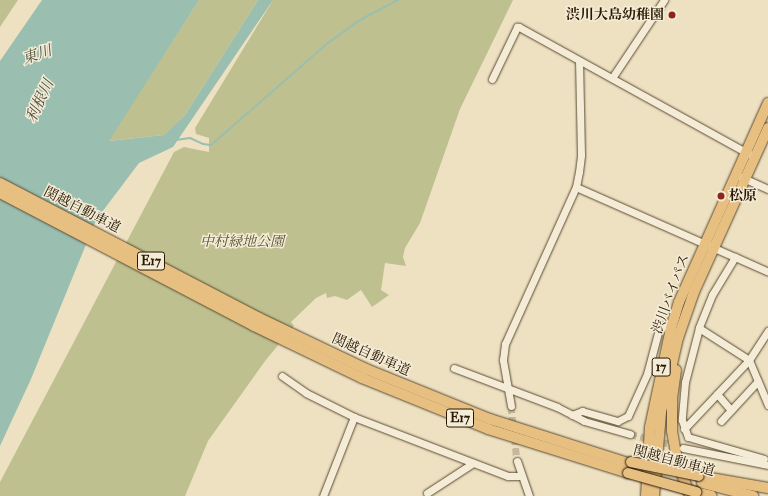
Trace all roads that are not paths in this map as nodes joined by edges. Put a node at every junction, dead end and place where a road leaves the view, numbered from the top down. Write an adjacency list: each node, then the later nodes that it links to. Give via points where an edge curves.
1 (664, 0): 3 (street)
2 (579, 61): 3 (street); 4 (street, via 517,27); 11 (street, via 581,155)
3 (612, 78): 7 (street)
4 (492, 79)
5 (768, 103): 7 (highway, 17)
6 (768, 128): 8 (highway, 17)
7 (745, 152): 8 (street); 9 (highway, 17)
8 (754, 157): 9 (highway, 17)
9 (740, 176): 12 (street); 14 (highway, 17)
10 (0, 183): 21 (highway, 関越自動車道 / E17)
11 (576, 186): 14 (street); 26 (street, via 505,344 503,360)
12 (768, 189)
13 (0, 194): 21 (highway, 関越自動車道 / E17)
14 (709, 246): 15 (street); 17 (highway, 渋川バイパス / 17); 18 (highway, 渋川バイパス / 17)
15 (735, 257): 16 (street); 19 (street, via 712,295)
16 (768, 272)
17 (686, 314): 43 (highway, via 673,385 672,432 678,464); 50 (highway, 渋川バイパス / 17, via 665,389 658,435)
18 (671, 328): 31 (street, via 662,326 659,329 647,374 628,416 618,421 582,411); 34 (highway, 渋川バイパス / 17)
19 (699, 328): 22 (street); 35 (street, via 685,382)
20 (768, 331): 22 (street)
21 (300, 344): 41 (highway, 関越自動車道 / E17, via 446,403); 41 (highway, 関越自動車道 / E17, via 444,412)
22 (749, 360): 25 (street); 27 (street)
23 (454, 368): 26 (street)
24 (282, 376): 32 (street, via 306,393)
25 (758, 381): 28 (street); 30 (street)
26 (509, 389): 29 (street); 31 (street)
27 (717, 394): 30 (street); 35 (street)
28 (768, 405)
29 (511, 406)
30 (731, 410): 33 (street)
31 (572, 415): 36 (street)
32 (354, 417): 40 (street); 46 (street)
33 (721, 420)
34 (650, 427): 48 (highway); 49 (highway, 渋川バイパス / 17)
35 (684, 429): 39 (street, via 688,437)
36 (630, 434)
37 (683, 448): 39 (street)
38 (517, 461): 42 (street)
39 (767, 461)
40 (473, 463): 42 (street, via 508,476); 45 (street)
41 (630, 466): 43 (highway, 関越自動車道 / E17, bridge)
42 (520, 476): 47 (street)
43 (696, 487): 44 (highway); 51 (highway, 関越自動車道 / E17); 52 (highway, 関越自動車道 / E17)
44 (768, 488)
45 (427, 493)
46 (323, 496)
47 (529, 496)
48 (642, 496)
49 (646, 496)
50 (654, 496)
51 (712, 496)
52 (753, 496)

